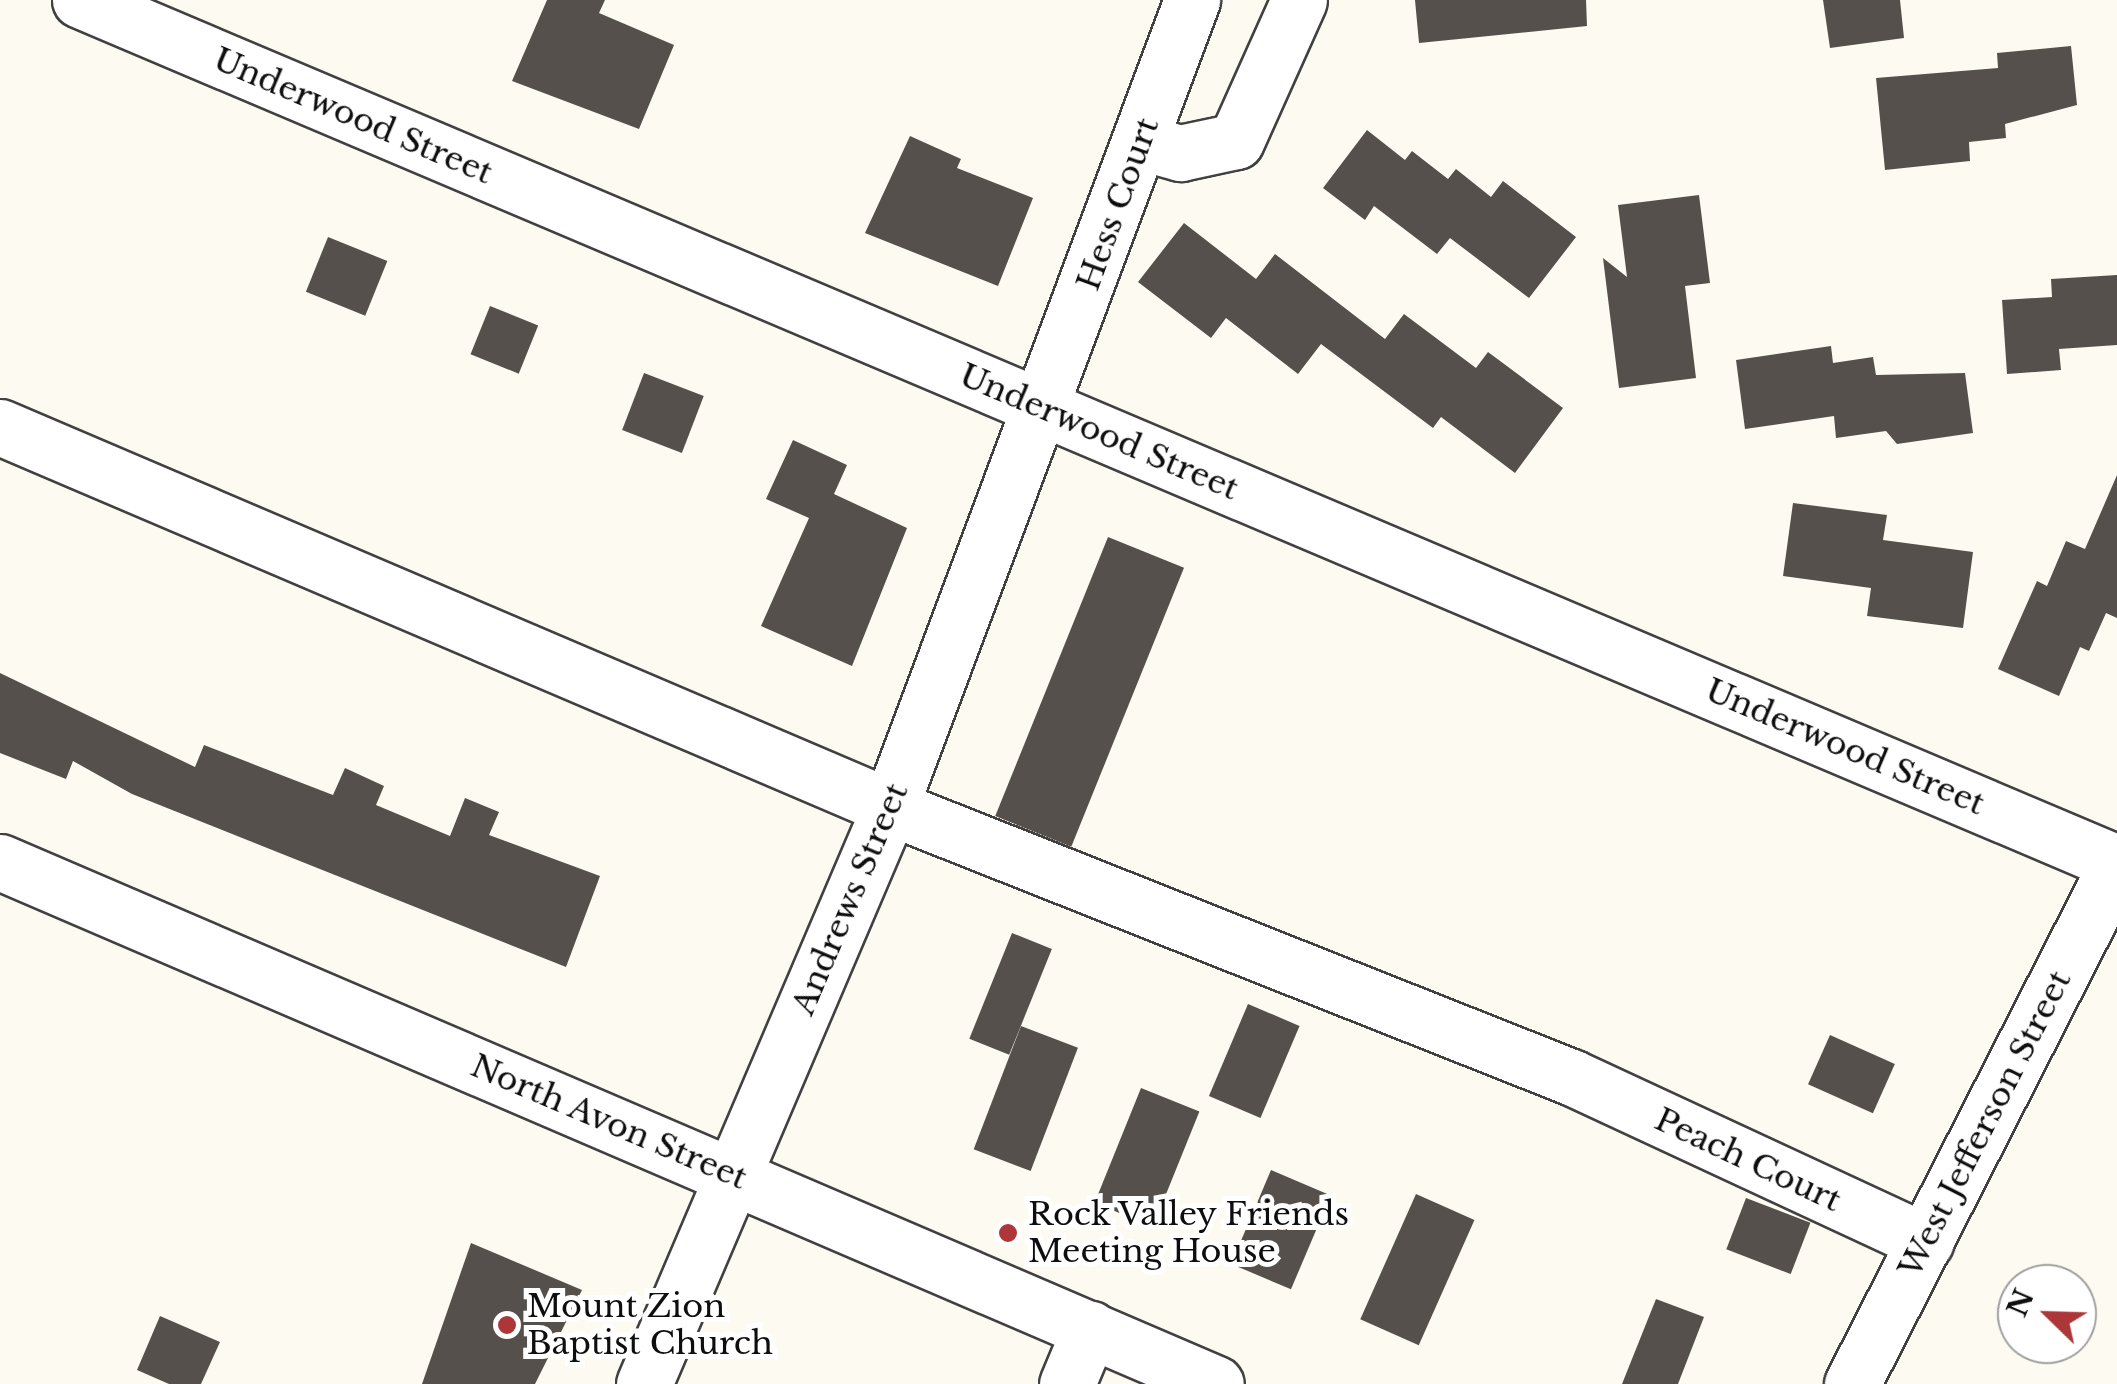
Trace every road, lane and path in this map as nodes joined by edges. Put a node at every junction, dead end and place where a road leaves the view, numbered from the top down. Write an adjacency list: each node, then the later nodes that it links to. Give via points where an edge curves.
1 (80, 0): 5 (street, Underwood Street)
2 (1192, 0): 4 (street, Hess Court)
3 (1299, 0): 4 (street, via 1236,141 1180,153)
4 (1141, 142): 5 (street, Hess Court)
5 (1044, 409): 7 (street, Andrews Street); 9 (street, Underwood Street)
6 (0, 427): 7 (street, Peach Court)
7 (890, 807): 10 (street, Andrews Street); 11 (street, Peach Court, via 1571,1078)
8 (0, 862): 10 (street, North Avon Street)
9 (2117, 864): 11 (street, West Jefferson Street)
10 (730, 1174): 12 (street, North Avon Street); 13 (street, Andrews Street)
11 (1926, 1242): 16 (street, West Jefferson Street)
12 (1090, 1329): 14 (street); 15 (street, North Avon Street)
13 (644, 1384)
14 (1068, 1384)
15 (1216, 1384)
16 (1852, 1384)

